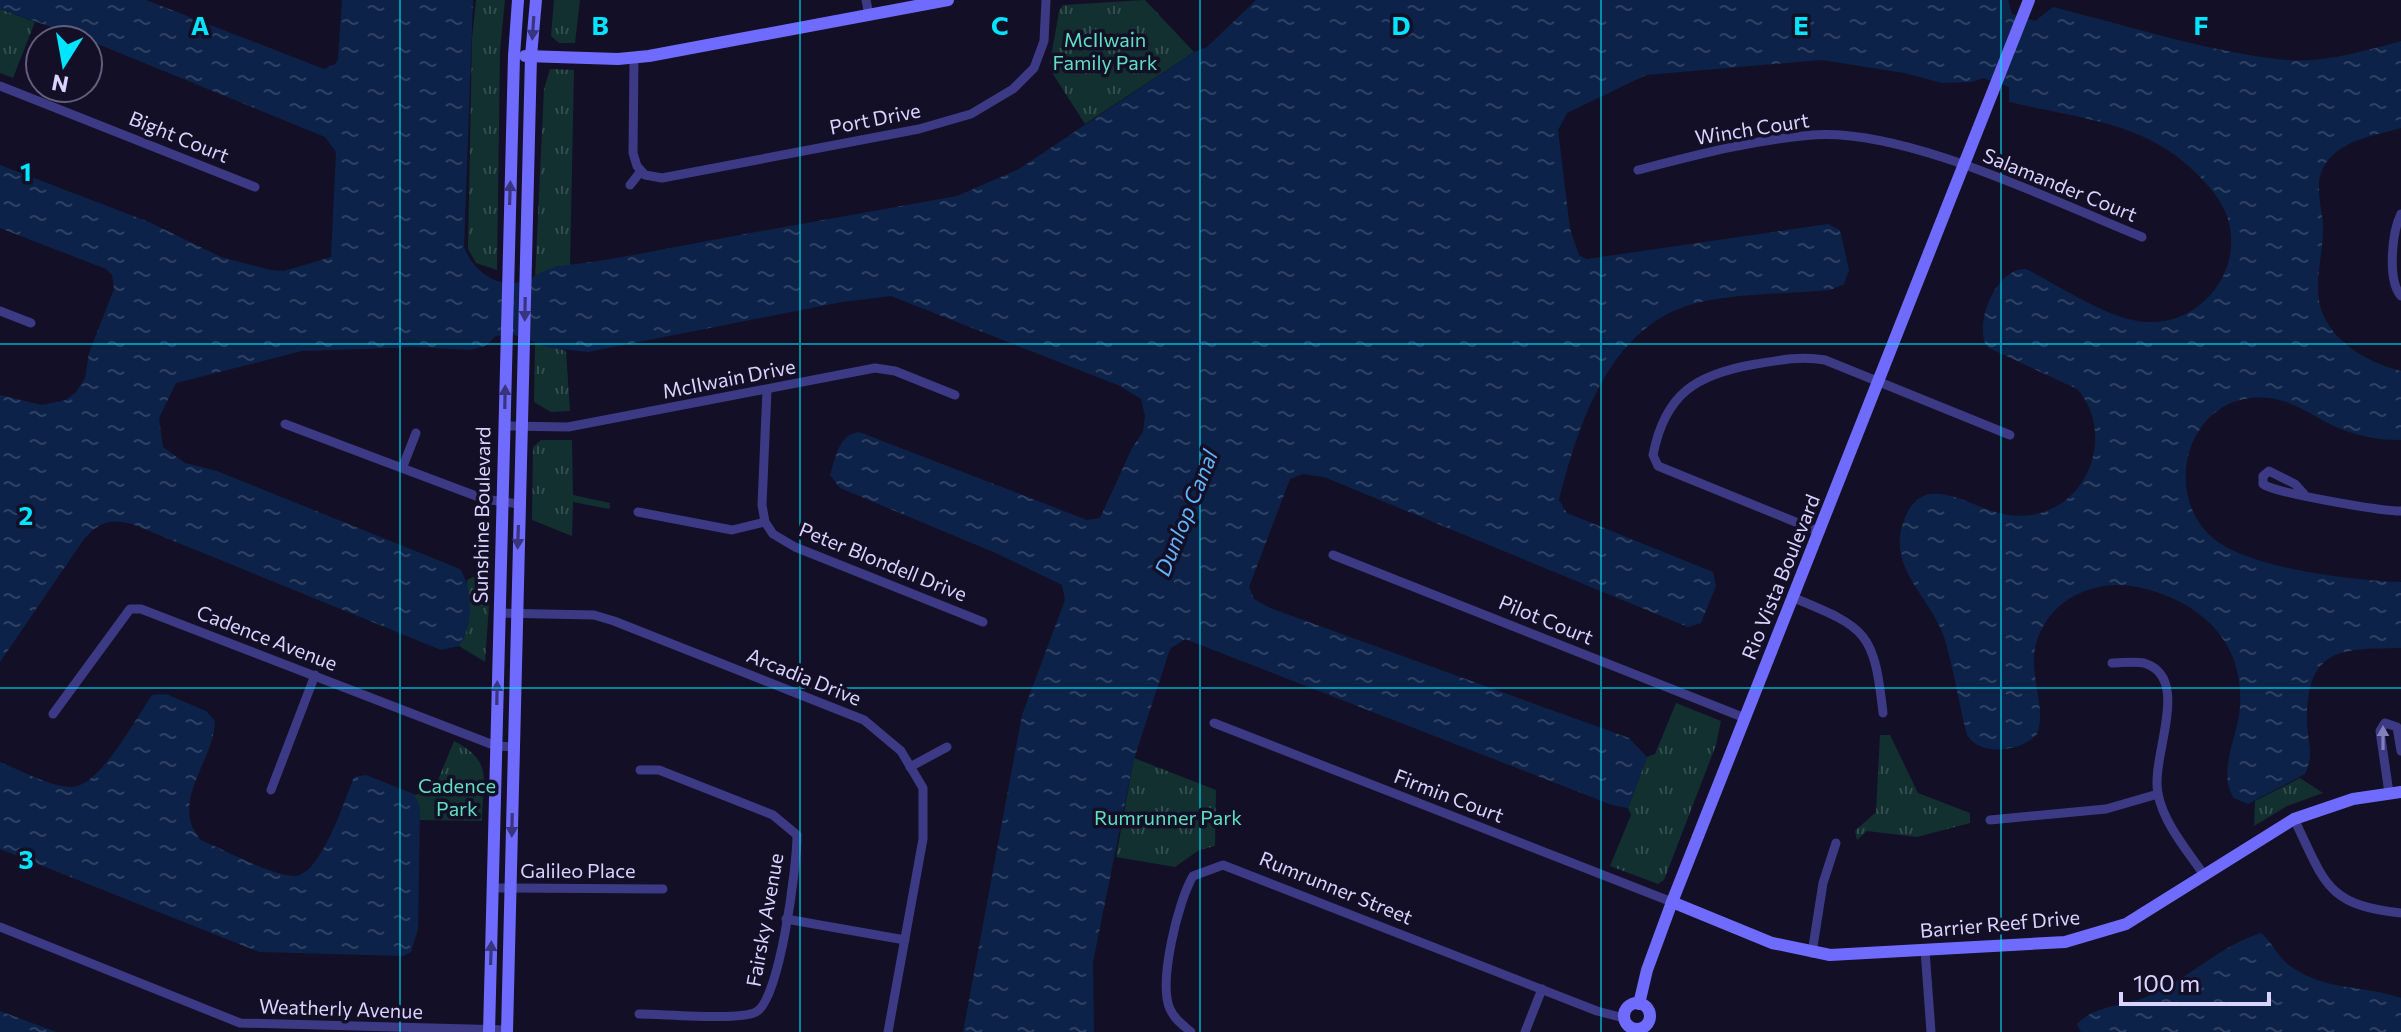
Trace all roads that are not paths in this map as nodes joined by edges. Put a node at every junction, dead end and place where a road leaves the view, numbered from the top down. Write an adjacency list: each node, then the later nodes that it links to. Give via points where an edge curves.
1 (518, 0): 8 (street, Sunshine Boulevard)
2 (536, 0): 9 (street, Sunshine Boulevard, one-way to 9)
3 (866, 0): 7 (street)
4 (948, 0): 7 (street)
5 (1046, 0): 14 (street, Port Drive, via 1044,41 1034,68 1013,89 971,114 919,129 662,178)
6 (2029, 5): 12 (street, Rio Vista Boulevard)
7 (869, 15): 10 (street)
8 (514, 55): 9 (street); 28 (street, Sunshine Boulevard, one-way to 8)
9 (531, 56): 10 (street); 29 (street, Sunshine Boulevard, one-way to 29)
10 (634, 58): 14 (street, via 633,153)
11 (0, 86): 16 (street, Bight Court)
12 (1965, 166): 13 (street, Winch Court, via 1853,137 1814,135 1728,147); 18 (street, Salamander Court); 24 (street, Rio Vista Boulevard)
13 (1638, 170)
14 (641, 171): 15 (street)
15 (630, 185)
16 (255, 187)
17 (2401, 214): 19 (street)
18 (2142, 237)
19 (2395, 246): 20 (street); 21 (street, via 2393,280)
20 (2401, 268)
21 (2401, 296)
22 (0, 311): 23 (street)
23 (31, 323)
24 (1880, 381): 31 (street); 39 (street, Rio Vista Boulevard); 39 (street, via 1812,358 1729,369 1691,385 1665,418 1653,455 1658,466)
25 (767, 390): 26 (street, McIIwain Drive, via 875,368); 29 (street, McIIwain Drive, via 568,427); 38 (street)
26 (955, 395)
27 (285, 424): 32 (street)
28 (504, 426): 29 (street, McIIwain Drive); 34 (street, Sunshine Boulevard)
29 (521, 427): 35 (street, Sunshine Boulevard)
30 (416, 433): 32 (street)
31 (2010, 435)
32 (403, 466): 34 (street)
33 (2304, 494): 36 (street, via 2351,507)
34 (502, 503): 35 (street); 42 (street, Sunshine Boulevard)
35 (519, 504): 43 (street, Sunshine Boulevard, one-way to 43)
36 (2401, 511)
37 (638, 512): 38 (street, via 732,530)
38 (765, 522): 44 (street, Peter Blondell Drive, via 773,534 795,547)
39 (1820, 532): 41 (street, Rio Vista Boulevard)
40 (1333, 555): 49 (street, Pilot Court)
41 (1794, 598): 47 (street, via 1844,618 1861,633 1875,655); 49 (street, Rio Vista Boulevard)
42 (499, 613): 43 (street, Arcadia Drive); 51 (street, Sunshine Boulevard, one-way to 42)
43 (516, 613): 52 (street, Sunshine Boulevard); 55 (street, Arcadia Drive, via 594,615 635,629 864,720 901,751)
44 (983, 622)
45 (2112, 663): 59 (street, via 2143,663 2162,674 2170,693 2156,768)
46 (315, 675): 48 (street, Cadence Avenue, via 130,609); 51 (street, Cadence Avenue); 57 (street)
47 (1883, 713)
48 (53, 714)
49 (1745, 718): 67 (street, Rio Vista Boulevard)
50 (1214, 723): 67 (street, Firmin Court)
51 (496, 746): 52 (street, Cadence Avenue); 64 (street, Sunshine Boulevard)
52 (513, 747): 65 (street, Sunshine Boulevard, one-way to 65)
53 (947, 747): 55 (street)
54 (2401, 751): 58 (street, one-way to 54, via 2380,731 2385,723 2397,727)
55 (910, 767): 71 (street, Arcadia Drive, via 923,788 923,839)
56 (640, 770): 69 (street, Fairsky Avenue, via 659,770 786,823 797,835)
57 (271, 790)
58 (2395, 793): 60 (street, Barrier Reef Drive, via 2353,799)
59 (2158, 794): 61 (street, via 2106,809); 63 (street, via 2167,819)
60 (2294, 819): 63 (street, Barrier Reef Drive); 68 (street, via 2335,893 2361,908)
61 (1990, 820)
62 (1836, 843): 73 (street, via 1823,883)
63 (2204, 875): 72 (street, Barrier Reef Drive, via 2137,917 2097,934 2048,944)
64 (492, 888): 65 (street, Galileo Place); 79 (street, Sunshine Boulevard, one-way to 64)
65 (510, 888): 66 (street, Galileo Place); 80 (street, Sunshine Boulevard)
66 (663, 889)
67 (1672, 902): 73 (street, Barrier Reef Drive, via 1772,943); 75 (street, Rio Vista Boulevard)
68 (2401, 913)
69 (786, 919): 71 (street); 76 (street, Fairsky Avenue, via 770,998 761,1010 741,1017)
70 (0, 927): 79 (street, Weatherly Avenue, via 240,1023)
71 (905, 940): 81 (street, Arcadia Drive)
72 (1925, 950): 73 (street, Barrier Reef Drive); 84 (street)
73 (1812, 953)
74 (1542, 989): 77 (street, Rumrunner Street); 82 (street, Rumrunner Street, via 1223,865 1193,876 1180,905 1166,989 1169,1008); 83 (street)
75 (1639, 1004): 77 (street, via 1629,1006); 78 (street, via 1650,1017)
76 (639, 1014)
77 (1624, 1018): 78 (street, via 1630,1027)
78 (1643, 1030)
79 (489, 1031): 80 (street, Weatherly Avenue)
80 (507, 1031)
81 (888, 1032)
82 (1191, 1032)
83 (1525, 1032)
84 (1931, 1032)

